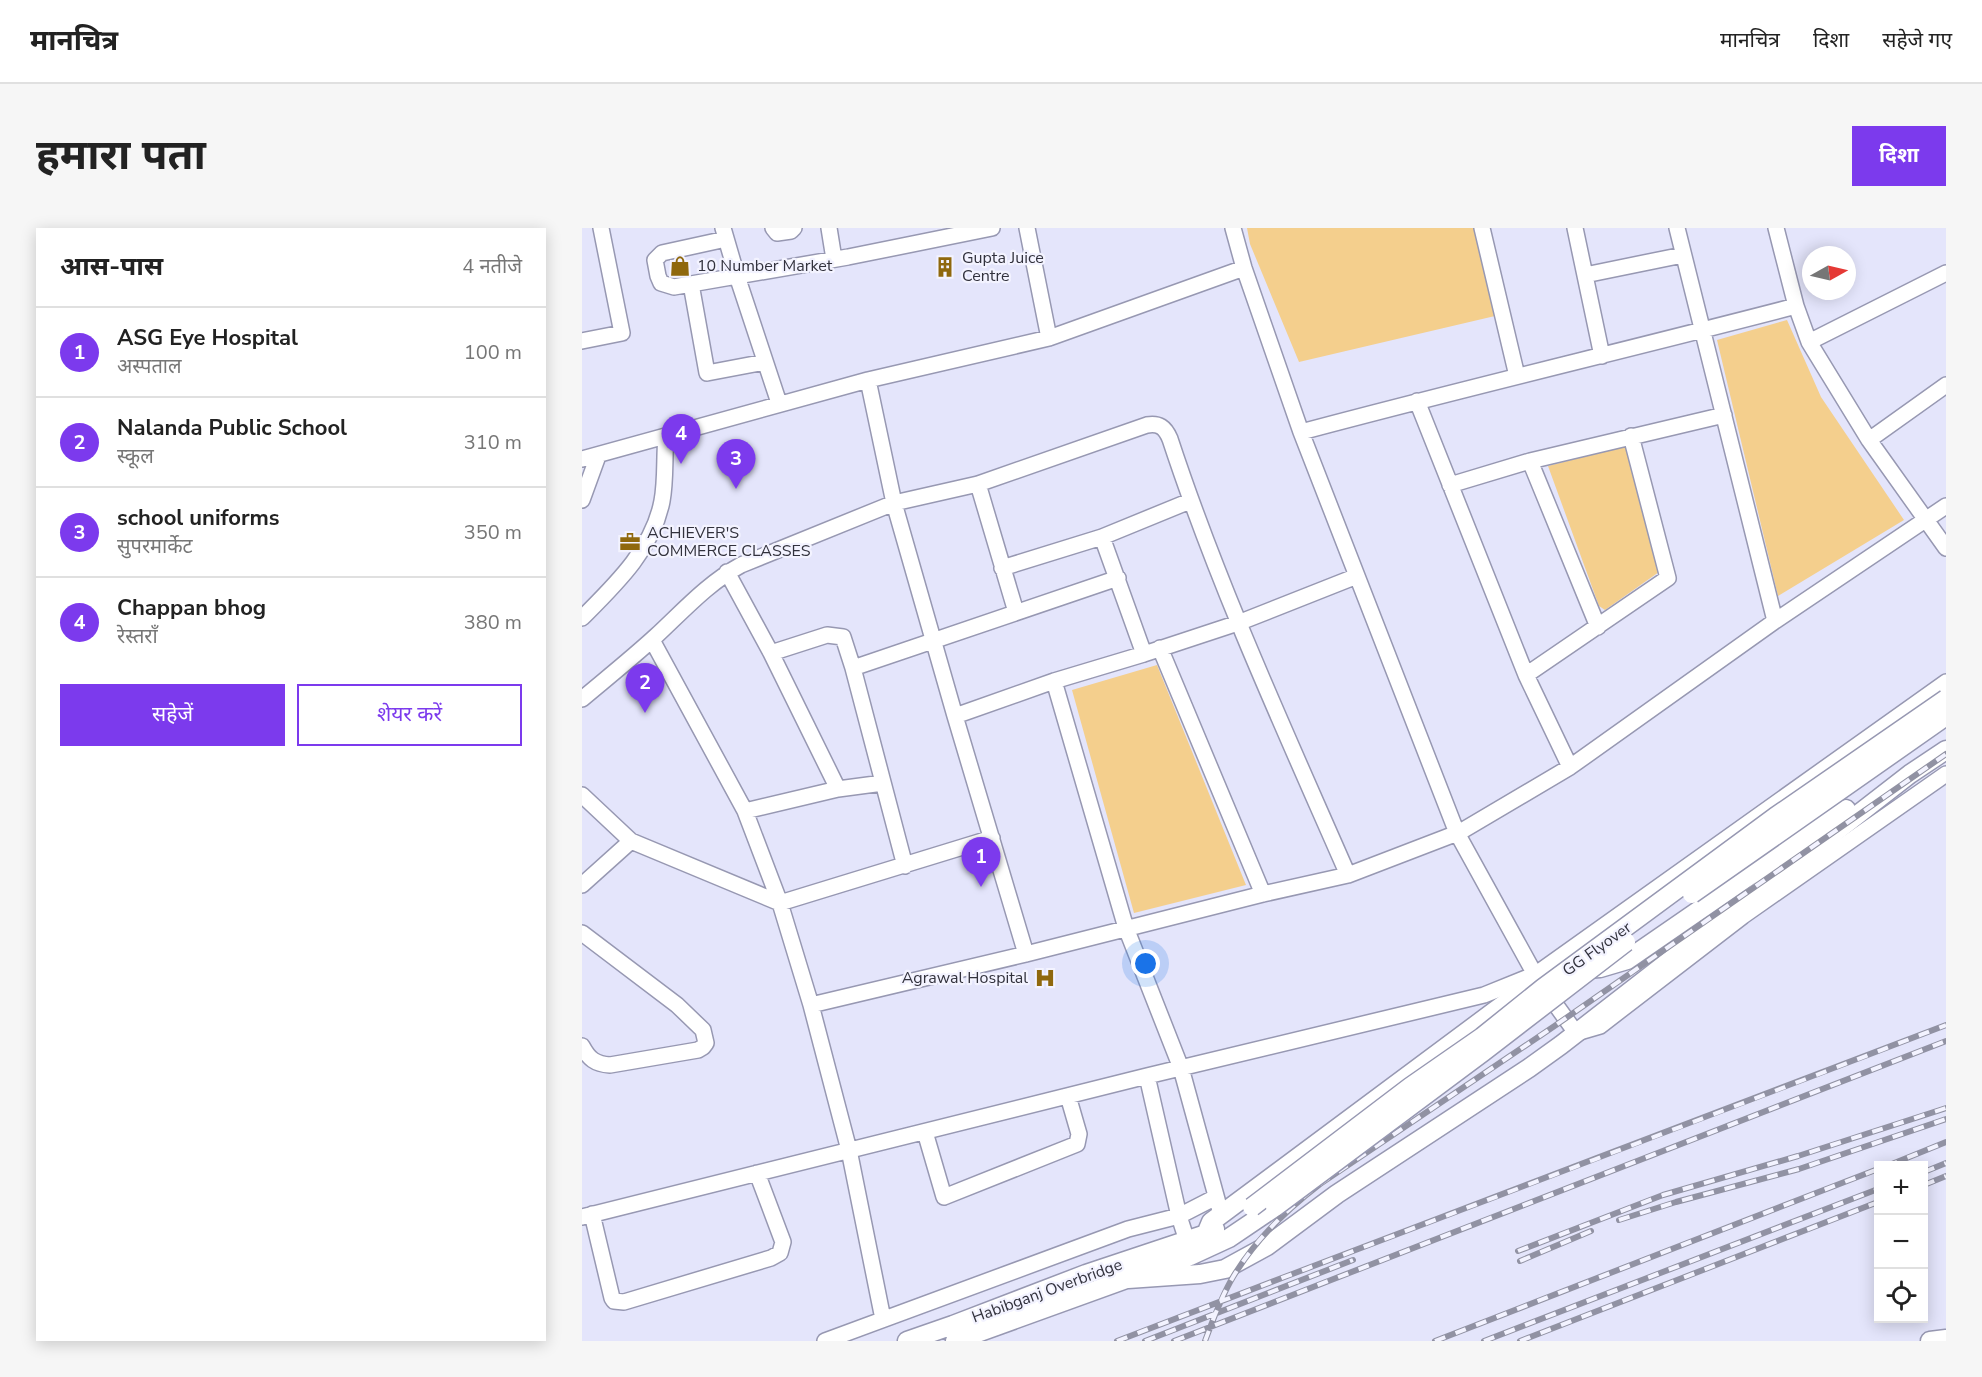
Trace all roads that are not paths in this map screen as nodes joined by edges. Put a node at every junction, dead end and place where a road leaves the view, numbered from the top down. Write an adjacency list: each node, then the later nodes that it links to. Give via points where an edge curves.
1 (601, 228): 24 (street, via 622,333)
2 (773, 228): 3 (street, via 777,233)
3 (794, 228)
4 (829, 228): 15 (street)
5 (992, 228): 13 (street)
6 (1027, 228): 23 (street)
7 (1233, 228): 16 (street)
8 (1575, 228): 18 (street)
9 (1677, 228): 14 (street)
10 (1776, 228): 21 (street)
11 (1487, 229): 28 (street)
12 (725, 234): 19 (street); 20 (street, via 662,253 656,260 661,283 674,287)
13 (922, 235): 15 (street)
14 (1683, 255): 18 (street); 22 (street)
15 (834, 259): 19 (street)
16 (1244, 268): 23 (street); 34 (street)
17 (1946, 273): 25 (street)
18 (1585, 275): 26 (street)
19 (737, 276): 20 (street); 27 (street)
20 (691, 284): 27 (street, via 707,373)
21 (1796, 306): 22 (street); 25 (street)
22 (1701, 330): 26 (street); 33 (street)
23 (1049, 338): 29 (street)
24 (582, 341)
25 (1809, 342): 37 (street)
26 (1602, 356): 28 (street)
27 (765, 362): 32 (street)
28 (1518, 376): 31 (street)
29 (868, 380): 32 (street); 45 (street)
30 (1946, 386): 37 (street)
31 (1417, 401): 34 (street); 42 (street)
32 (779, 404): 35 (street)
33 (1724, 415): 36 (street); 56 (street)
34 (1301, 432): 52 (street)
35 (666, 436): 38 (street); 55 (street, via 662,502 652,529 621,579)
36 (1632, 436): 40 (street); 58 (street, via 1668,578)
37 (1869, 440): 47 (street)
38 (598, 456): 39 (street); 43 (street)
39 (582, 459)
40 (1530, 460): 42 (street); 58 (street)
41 (978, 484): 44 (street, via 1154,424 1167,431); 45 (street); 50 (street)
42 (1450, 485): 65 (street)
43 (582, 500)
44 (1190, 501): 48 (street); 57 (street)
45 (894, 503): 51 (street); 59 (street)
46 (1946, 506): 47 (street)
47 (1926, 520): 49 (street); 56 (street)
48 (1102, 537): 50 (street); 53 (street)
49 (1946, 548)
50 (1002, 568): 54 (street)
51 (727, 572): 60 (street); 62 (street)
52 (1357, 576): 57 (street); 80 (street)
53 (1118, 579): 54 (street); 63 (street)
54 (1016, 612): 59 (street)
55 (582, 618)
56 (1775, 621): 74 (street)
57 (1238, 622): 61 (street); 84 (street)
58 (1598, 627): 65 (street)
59 (933, 639): 64 (street); 70 (street)
60 (652, 640): 68 (street); 79 (street)
61 (1160, 648): 63 (street); 86 (street)
62 (771, 654): 64 (street, via 827,634 843,637); 77 (street)
63 (1144, 654): 66 (street)
64 (853, 668): 76 (street)
65 (1526, 675): 74 (street)
66 (1054, 681): 70 (street); 88 (street)
67 (1946, 682): 91 (street)
68 (582, 699)
69 (1946, 699): 104 (main road, GG Flyover, bridge, via 1775,817 1252,1207)
70 (955, 716): 81 (street)
71 (1946, 716): 106 (main road, GG Flyover, bridge, via 1660,916 1275,1207 1228,1238)
72 (1946, 740): 91 (main road, via 1627,960)
73 (1946, 750): 93 (main road)
74 (1570, 767): 80 (street)
75 (1946, 774): 93 (street, via 1743,916 1600,1026)
76 (883, 783): 77 (street); 83 (street)
77 (837, 789): 79 (street)
78 (582, 795): 82 (street)
79 (745, 811): 87 (street)
80 (1457, 833): 84 (street); 91 (street)
81 (992, 838): 83 (street); 90 (street)
82 (631, 841): 85 (street); 87 (street)
83 (905, 866): 87 (street)
84 (1348, 875): 86 (street)
85 (582, 885)
86 (1263, 894): 88 (street)
87 (780, 903): 92 (street)
88 (1126, 928): 90 (street); 95 (street)
89 (582, 933): 94 (street, via 676,1005 703,1030 706,1043 698,1050 610,1065 593,1062)
90 (1026, 954): 92 (street)
91 (1537, 977): 93 (street); 95 (street, via 1484,995); 101 (main road)
92 (811, 1005): 99 (street)
93 (1576, 1033): 107 (main road, via 1337,1194 1268,1246 1225,1269)
94 (582, 1046)
95 (1181, 1068): 96 (street); 101 (street)
96 (1147, 1076): 97 (street); 103 (street)
97 (1068, 1096): 98 (street); 98 (street, via 1079,1134 1077,1144 945,1197)
98 (925, 1132): 99 (street)
99 (849, 1150): 100 (street); 108 (street)
100 (757, 1173): 102 (street); 102 (street, via 783,1242 780,1253 624,1302 612,1298)
101 (1219, 1206): 103 (street); 104 (main road)
102 (587, 1216)
103 (1179, 1216): 105 (street); 108 (street, via 1128,1229)
104 (1206, 1234): 105 (main road, Habibganj Overbridge)
105 (1187, 1241): 111 (main road, Habibganj Overbridge)
106 (1175, 1262): 107 (main road, Habibganj Overbridge)
107 (1128, 1279): 112 (main road, Habibganj Overbridge)
108 (883, 1319): 110 (street)
109 (1946, 1339): 113 (main road)
110 (825, 1341)
111 (907, 1341)
112 (955, 1341)
113 (1930, 1341)

